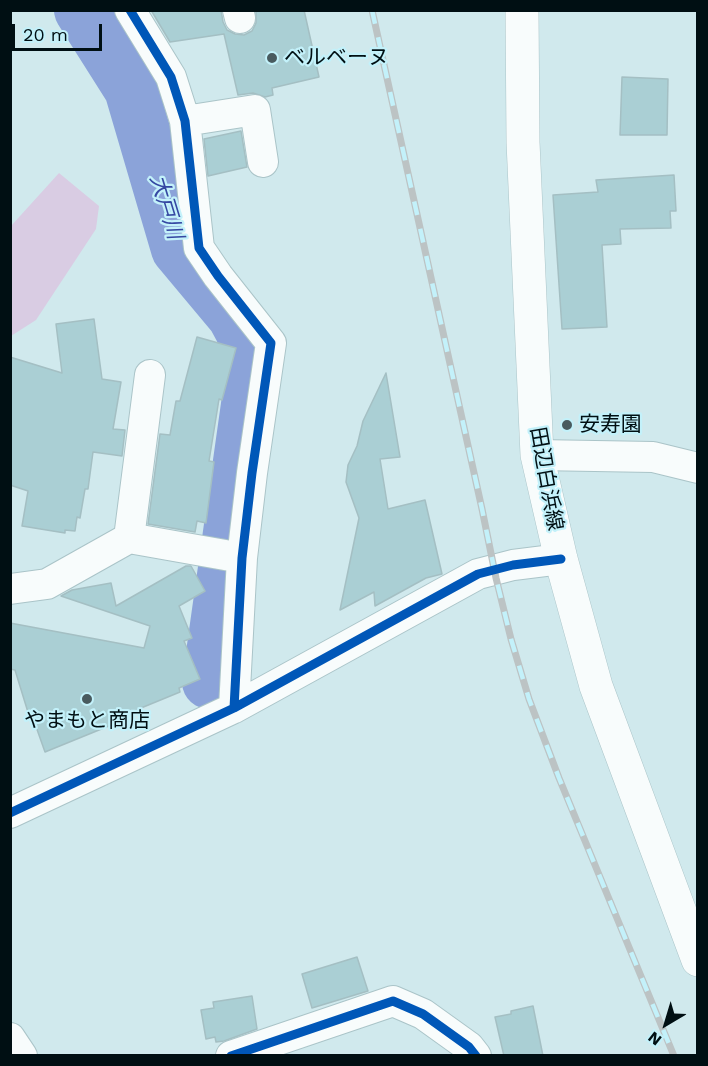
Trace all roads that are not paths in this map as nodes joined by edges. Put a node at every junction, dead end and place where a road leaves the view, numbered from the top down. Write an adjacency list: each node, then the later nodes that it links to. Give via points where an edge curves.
1 (130, 10): 3 (street, via 171,77)
2 (522, 10): 6 (main road, 田辺白浜線)
3 (185, 121): 4 (street, via 255,110); 9 (street, via 199,248 271,343 252,473)
4 (263, 162)
5 (150, 375): 8 (street)
6 (537, 455): 7 (street, via 653,457); 10 (main road, 田辺白浜線)
7 (698, 468)
8 (129, 538): 9 (street); 11 (street, via 47,584)
9 (233, 557): 12 (street)
10 (561, 559): 12 (street, via 478,574); 14 (main road, 田辺白浜線, via 596,686)
11 (10, 589)
12 (234, 708): 13 (street)
13 (10, 813)
14 (698, 960)
15 (10, 1038): 16 (street)
16 (22, 1056)
17 (231, 1056): 18 (street, via 393,1001 423,1014)
18 (476, 1056)

